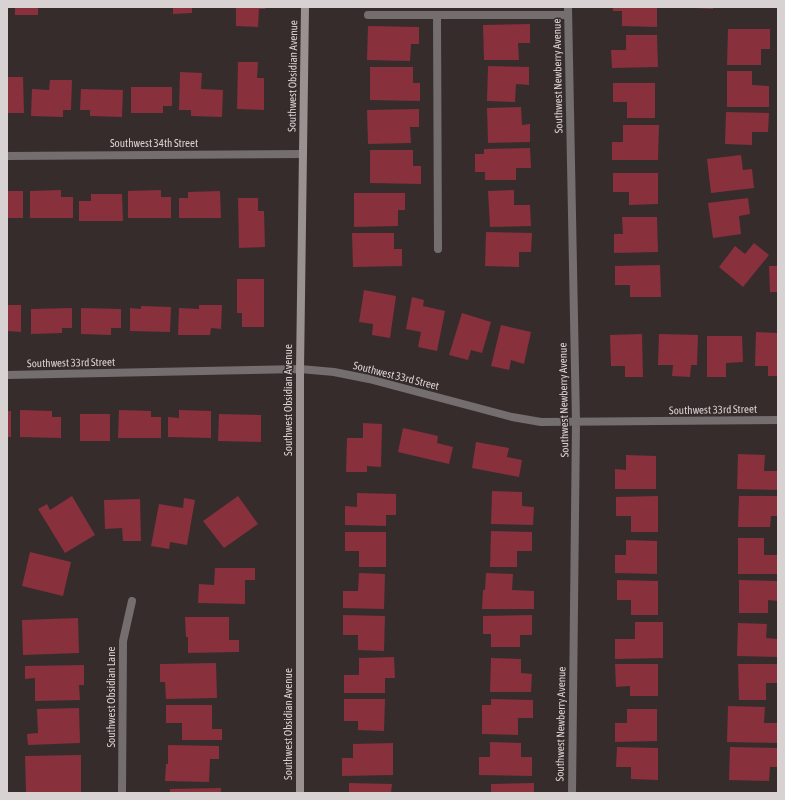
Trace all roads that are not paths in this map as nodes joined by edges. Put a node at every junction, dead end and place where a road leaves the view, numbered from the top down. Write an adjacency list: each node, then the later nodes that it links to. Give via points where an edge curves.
1 (305, 7): 5 (street, Southwest Obsidian Avenue)
2 (568, 11): 4 (street); 11 (street, Southwest Newberry Avenue)
3 (368, 15): 4 (street)
4 (437, 15): 7 (street)
5 (302, 154): 6 (street, Southwest 34th Street); 8 (street, Southwest Obsidian Avenue)
6 (7, 156)
7 (438, 249)
8 (300, 369): 9 (street, Southwest 33rd Street); 11 (street, Southwest 33rd Street, via 369,379 512,417 541,422); 14 (street, Southwest Obsidian Avenue)
9 (7, 375)
10 (778, 420): 11 (street, Southwest 33rd Street)
11 (576, 422): 15 (street, Southwest Newberry Avenue)
12 (132, 601): 13 (street, Southwest Obsidian Lane, via 123,641)
13 (122, 793)
14 (300, 793)
15 (572, 793)

